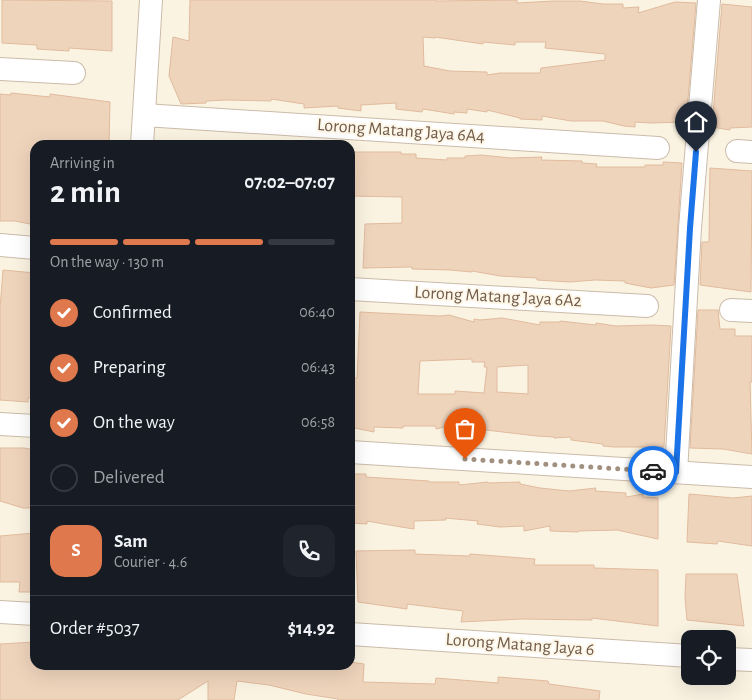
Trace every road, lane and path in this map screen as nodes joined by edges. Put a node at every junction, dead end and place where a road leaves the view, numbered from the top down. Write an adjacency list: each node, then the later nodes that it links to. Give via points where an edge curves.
1 (151, 0): 5 (street)
2 (708, 0): 15 (street, via 690,228)
3 (0, 69): 4 (street)
4 (74, 73)
5 (144, 114): 6 (street); 7 (street, Lorong Matang Jaya 6A4)
6 (142, 140)
7 (658, 148)
8 (0, 246): 9 (street)
9 (30, 248)
10 (355, 289): 11 (street, Lorong Matang Jaya 6A2)
11 (647, 306)
12 (0, 424): 13 (street)
13 (30, 426)
14 (355, 452): 15 (street)
15 (676, 472): 16 (street)
16 (752, 477)
17 (0, 612): 18 (street)
18 (30, 614)
19 (355, 634): 20 (street, Lorong Matang Jaya 6)
20 (681, 655)
21 (736, 659): 22 (street)
22 (752, 660)

